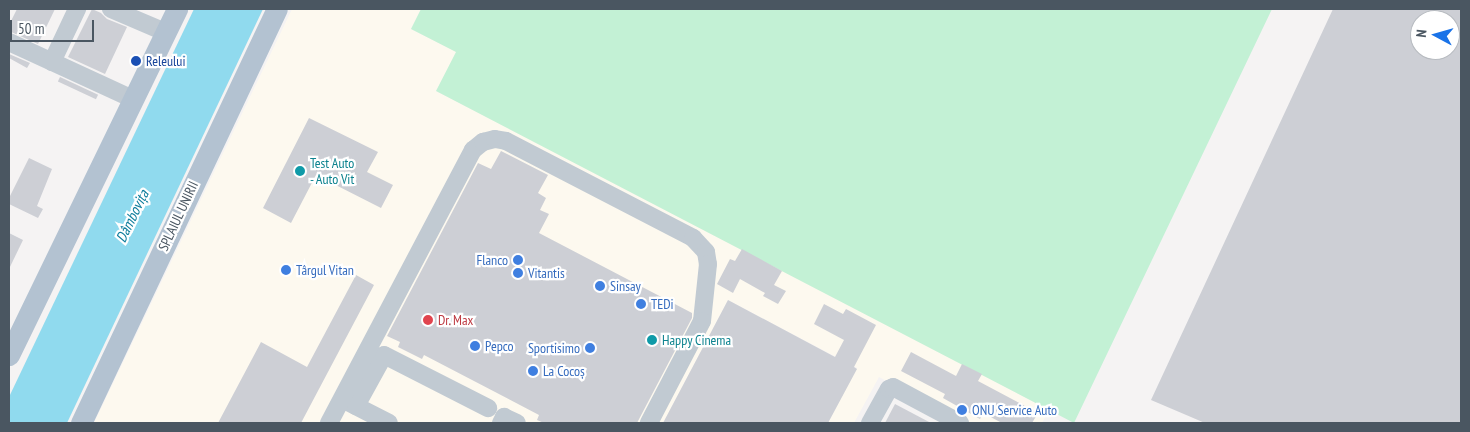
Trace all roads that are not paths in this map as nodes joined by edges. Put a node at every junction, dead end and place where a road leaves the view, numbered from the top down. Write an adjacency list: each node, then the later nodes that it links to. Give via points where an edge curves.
1 (77, 9): 7 (street)
2 (111, 9): 5 (street)
3 (177, 9): 5 (main road)
4 (277, 9): 12 (main road, SPLAIUL UNIRII)
5 (165, 32): 8 (main road)
6 (9, 42): 7 (street)
7 (52, 62): 8 (street)
8 (133, 99): 9 (main road)
9 (9, 355)
10 (349, 402): 11 (street, via 384,354); 13 (street); 14 (street); 15 (street, via 472,150 495,139 506,141 693,238 706,252 708,264 702,321)
11 (501, 416)
12 (81, 423)
13 (329, 423)
14 (389, 423)
15 (649, 423)
16 (870, 423): 17 (street, via 893,387)
17 (960, 423)

